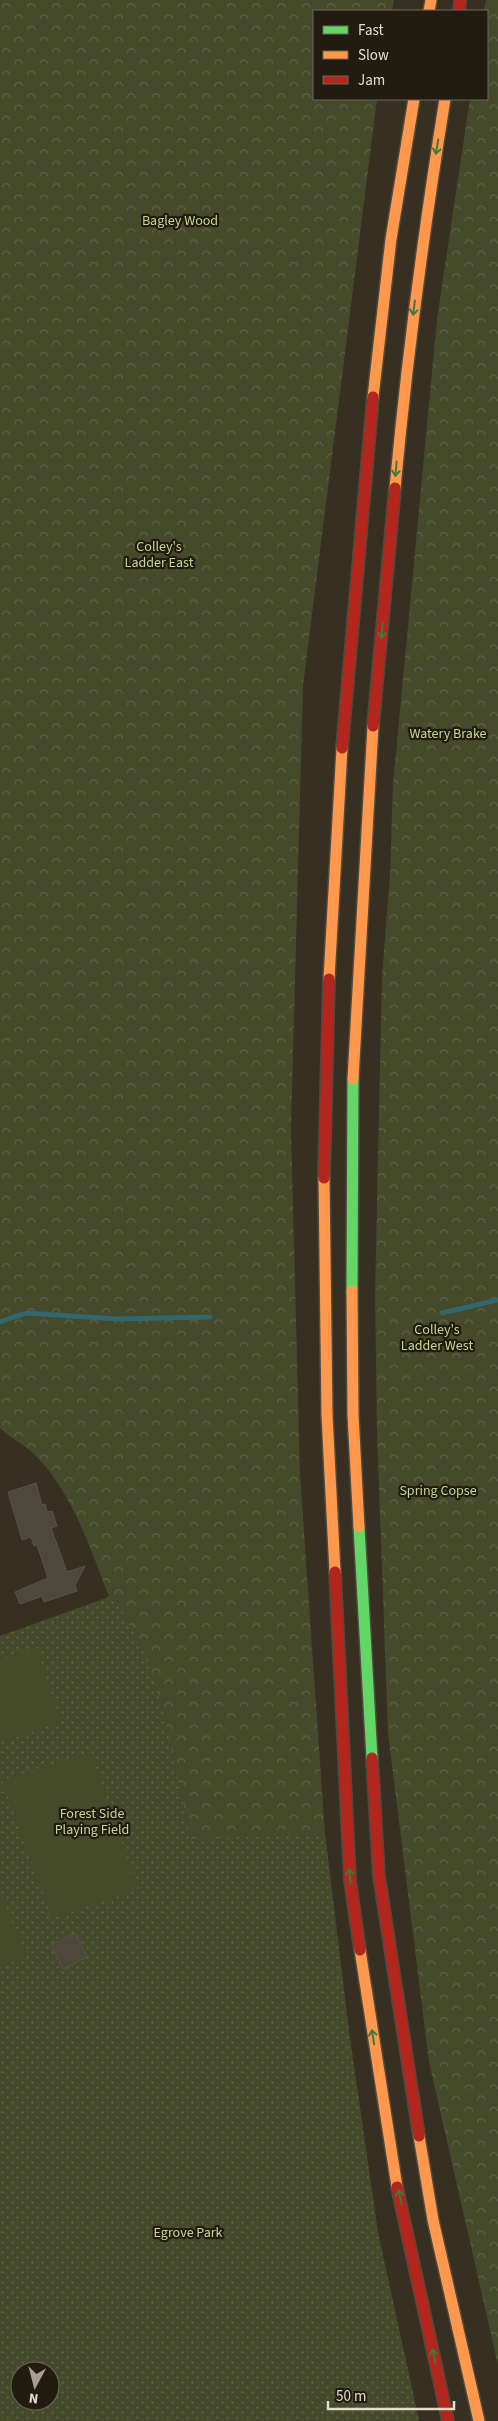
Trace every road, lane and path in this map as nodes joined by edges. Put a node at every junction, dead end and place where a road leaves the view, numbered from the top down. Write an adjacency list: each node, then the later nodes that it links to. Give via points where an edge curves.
1 (414, 100): 3 (highway, one-way to 1, via 392,2162 350,1880 327,1415 323,1228 326,1039 340,769 374,385 391,239)
2 (445, 100): 4 (highway, one-way to 4, via 422,242 404,389 369,772 354,1041 353,1415 380,1885 433,2220)
3 (448, 2421)
4 (479, 2421)

